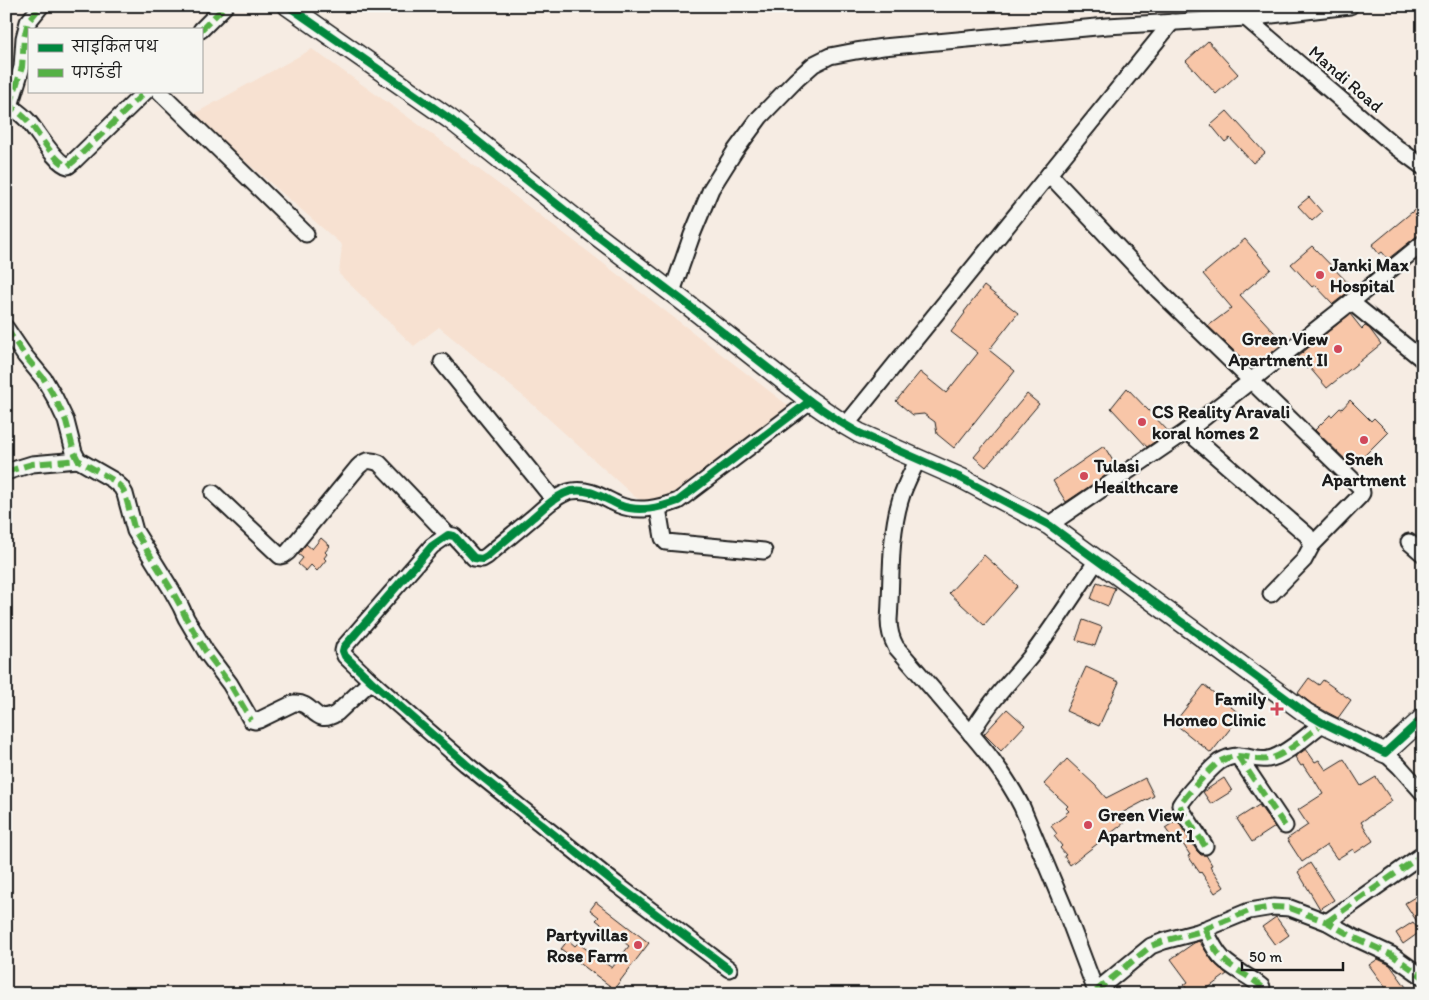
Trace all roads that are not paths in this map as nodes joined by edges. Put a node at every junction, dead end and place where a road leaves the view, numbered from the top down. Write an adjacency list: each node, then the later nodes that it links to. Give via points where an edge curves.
1 (41, 6): 10 (street, via 28,22 22,67)
2 (225, 6): 7 (street)
3 (288, 6): 15 (street, via 450,119)
4 (1350, 6): 5 (street)
5 (1246, 18): 6 (street); 11 (street, Mandi Road)
6 (1172, 22): 12 (street); 15 (street, via 883,47 830,56 814,64 760,117 711,189)
7 (202, 29)
8 (145, 92): 10 (street, via 68,166 58,161 26,119)
9 (160, 92): 13 (street)
10 (8, 105)
11 (1423, 168)
12 (1049, 174): 20 (street, via 1159,290); 22 (street)
13 (306, 234)
14 (1423, 243): 16 (street)
15 (672, 292): 21 (street)
16 (1352, 302): 18 (street); 20 (street)
17 (6, 328): 25 (street, via 55,398)
18 (1423, 360)
19 (442, 362): 28 (street)
20 (1252, 381): 23 (street); 33 (street, via 1361,488 1360,496)
21 (810, 401): 22 (street); 29 (street, via 678,501)
22 (846, 425): 24 (street)
23 (1187, 431): 30 (street); 33 (street, via 1307,535)
24 (918, 459): 30 (street); 41 (street, via 900,500 895,526 890,632 896,647)
25 (78, 460): 26 (street, via 32,464); 38 (street, via 113,480 126,494 135,531 206,652 251,720 259,720 299,702 320,717 331,717)
26 (6, 472)
27 (213, 494): 31 (street, via 280,556 288,552 358,467 364,461 372,460 379,463)
28 (554, 500): 29 (street, via 570,491 583,490 620,506 643,510); 31 (street, via 482,559 474,558 454,536)
29 (658, 508): 34 (street, via 666,542)
30 (1049, 525): 36 (street)
31 (448, 535): 38 (street, via 432,546 344,647 346,656)
32 (1409, 542): 35 (street)
33 (1312, 546): 37 (street, via 1304,560)
34 (764, 551)
35 (1423, 554)
36 (1097, 560): 40 (street); 41 (street, via 1033,653 988,707)
37 (1271, 594)
38 (371, 681): 50 (street, via 466,764)
39 (1423, 718): 42 (street)
40 (1323, 723): 42 (street); 43 (street, via 1270,759)
41 (972, 734): 53 (street, via 1005,776 1022,807)
42 (1385, 753): 44 (street)
43 (1238, 756): 45 (street); 46 (street, via 1220,762 1180,805)
44 (1423, 794)
45 (1285, 826)
46 (1205, 846)
47 (1423, 854): 48 (street)
48 (1327, 922): 49 (street, via 1290,908 1273,907 1249,911); 51 (street, via 1392,955)
49 (1205, 929): 52 (street, via 1225,961); 53 (street, via 1151,946)
50 (729, 969)
51 (1423, 977)
52 (1262, 987)
53 (1097, 992)

